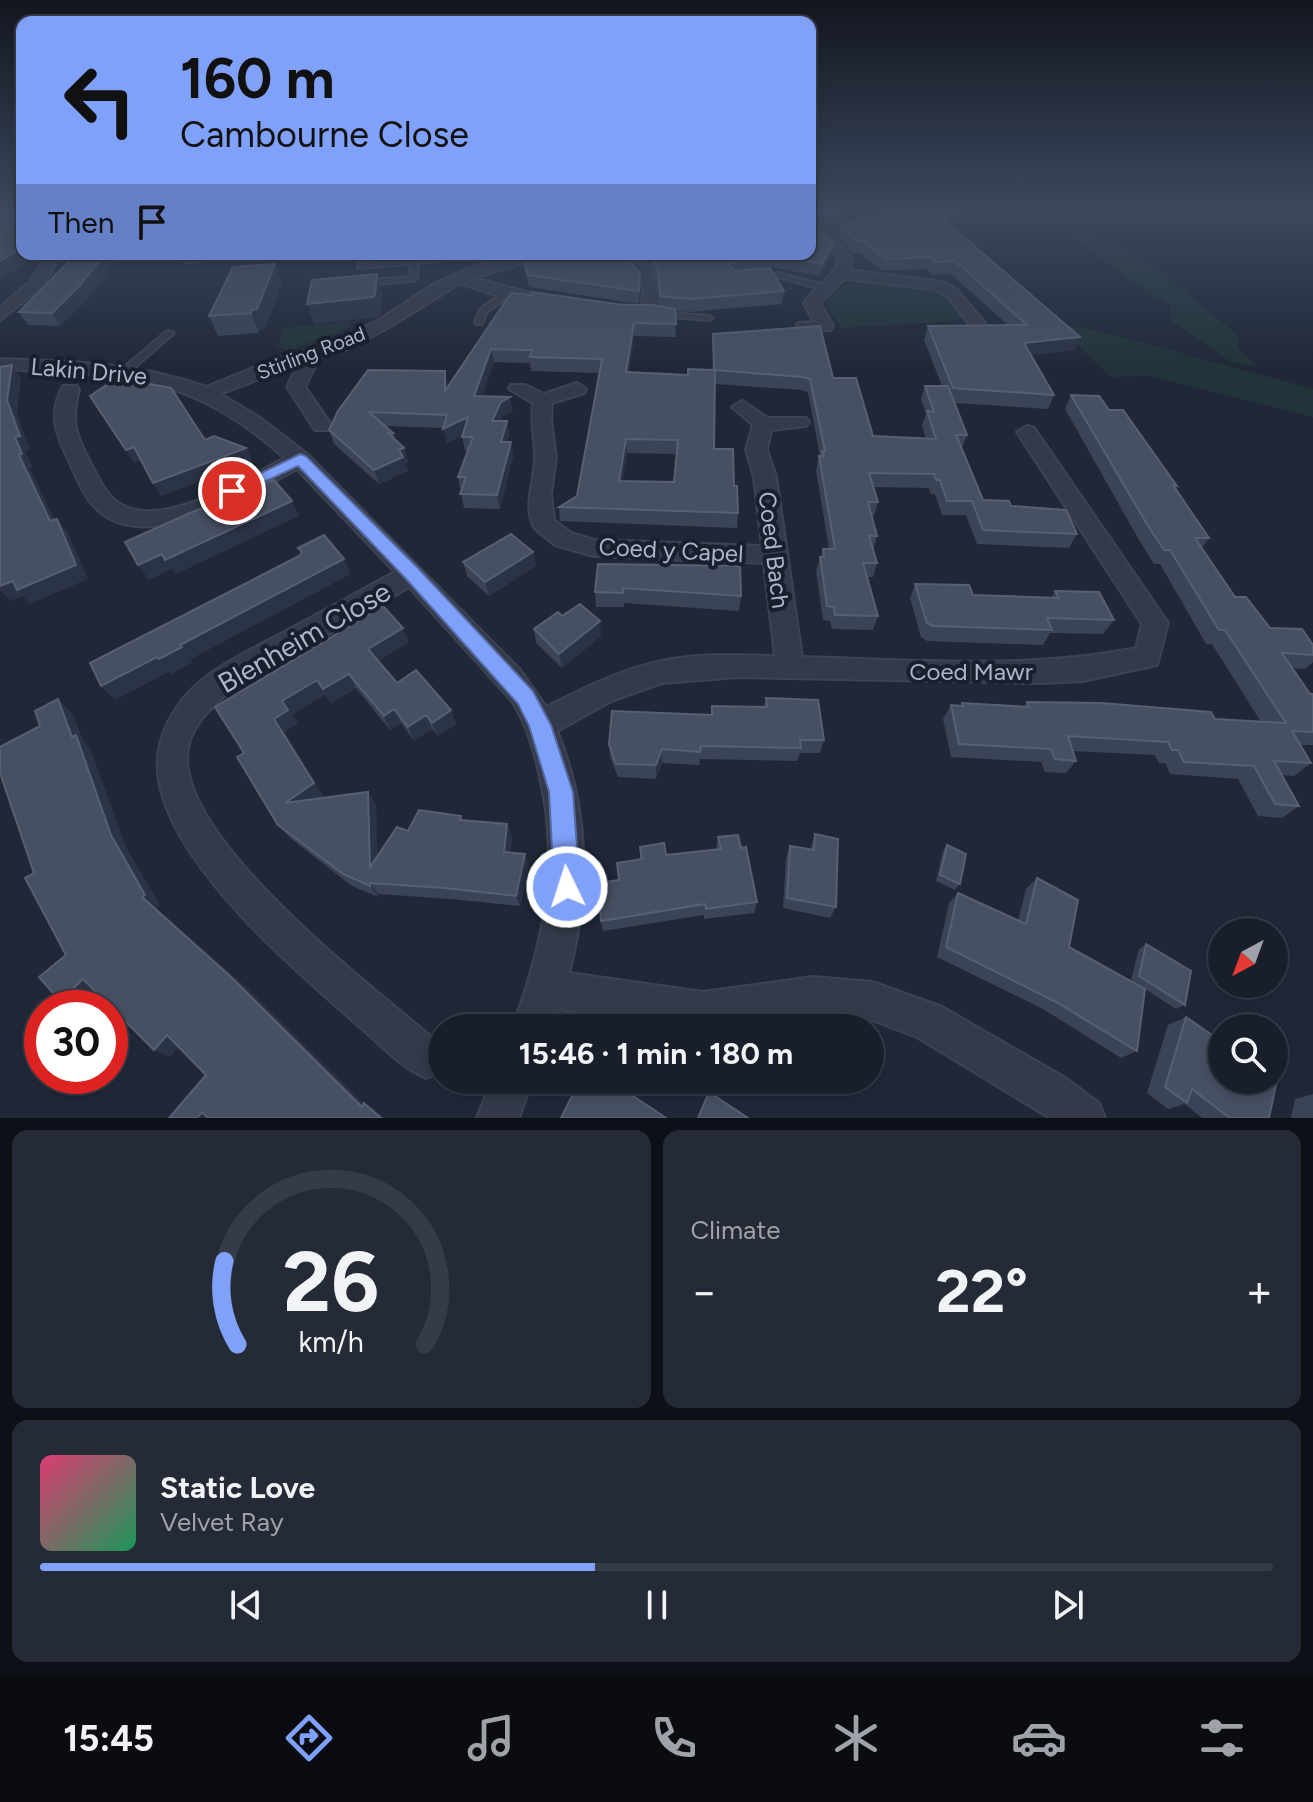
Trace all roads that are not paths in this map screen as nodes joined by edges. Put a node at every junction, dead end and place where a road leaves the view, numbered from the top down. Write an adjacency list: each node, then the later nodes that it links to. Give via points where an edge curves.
1 (49, 262): 17 (street, via 37,284)
2 (402, 262): 6 (lane)
3 (415, 262): 11 (lane, via 413,279)
4 (494, 262): 9 (street, Stirling Road)
5 (845, 262): 8 (street)
6 (361, 266)
7 (634, 267): 16 (street, via 652,284)
8 (842, 274): 12 (street); 21 (street, via 938,285 952,293)
9 (459, 278): 13 (street); 23 (street, Stirling Road, via 385,323)
10 (748, 278): 12 (lane, via 778,275)
11 (358, 284)
12 (824, 288): 20 (street, via 812,303 825,326)
13 (508, 294): 14 (street); 19 (lane, via 483,311)
14 (552, 302)
15 (607, 308): 16 (street)
16 (648, 312): 18 (lane)
17 (0, 315)
18 (709, 318)
19 (479, 322)
20 (804, 327)
21 (982, 329)
22 (170, 333): 25 (lane)
23 (311, 355): 29 (street, Stirling Road); 34 (street, via 296,387)
24 (0, 364): 25 (street, Lakin Drive)
25 (125, 371): 29 (street, Lakin Drive)
26 (518, 389): 30 (street)
27 (577, 389): 30 (street)
28 (70, 390): 36 (street, via 62,419 76,453 96,494 123,515 149,518 185,512)
29 (205, 394): 36 (street, Lakin Drive, via 249,418)
30 (543, 400): 37 (street, Coed y Capel, via 543,523 563,539 594,548)
31 (742, 407): 33 (street)
32 (799, 422): 33 (street)
33 (764, 424): 37 (street, Coed Bach, via 755,436 756,458 765,477)
34 (322, 426)
35 (1027, 432): 39 (street, Coed Mawr, via 1155,623 1147,657 1042,672)
36 (300, 459): 38 (street, Lakin Drive)
37 (773, 555): 39 (street, Coed Bach)
38 (412, 574): 40 (street, Lakin Drive, via 526,698); 43 (street, Blenheim Close, via 247,666 201,699 185,719 171,760 176,790 207,851 253,903)
39 (790, 668): 40 (street, Coed Mawr, via 662,672 601,693)
40 (540, 725): 41 (street, Lakin Drive, via 561,792 567,887)
41 (547, 989): 42 (street, Lakin Drive); 45 (street, via 703,1011 813,996 872,1001 928,1021)
42 (537, 1014)
43 (426, 1058)
44 (507, 1094): 46 (street)
45 (1050, 1106): 47 (street)
46 (498, 1118)
47 (1084, 1118)

